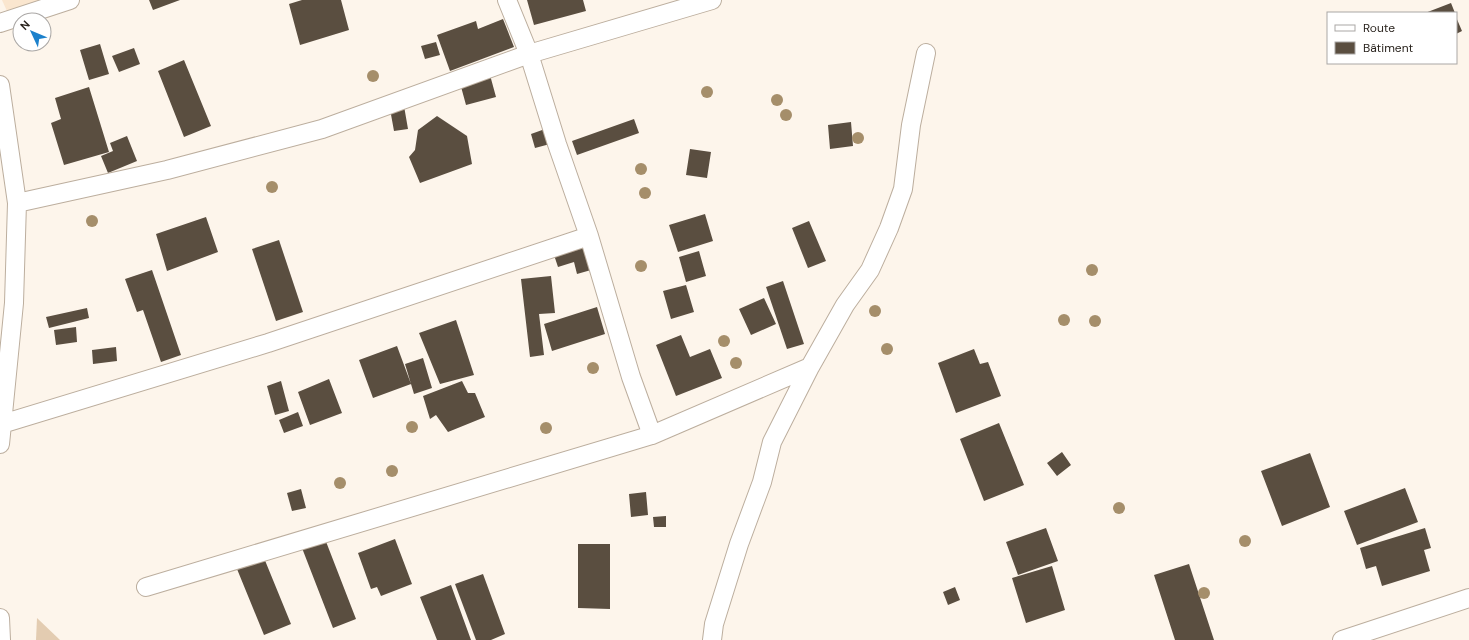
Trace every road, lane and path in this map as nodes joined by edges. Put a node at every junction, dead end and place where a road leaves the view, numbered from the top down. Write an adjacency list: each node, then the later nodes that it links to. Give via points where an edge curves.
1 (70, 0): 4 (street)
2 (507, 0): 6 (street)
3 (712, 0): 6 (street)
4 (0, 23)
5 (926, 53): 10 (street, via 911,125 903,189 889,228 870,270 844,305)
6 (529, 54): 8 (street, via 322,129 167,170); 9 (street)
7 (0, 85): 8 (street)
8 (17, 203): 11 (street, via 14,303)
9 (589, 236): 11 (street, via 268,343); 12 (street, via 631,377)
10 (810, 367): 12 (street); 18 (street, via 772,442 762,482 716,617)
11 (2, 424): 13 (street)
12 (652, 435): 14 (street)
13 (0, 444)
14 (146, 587)
15 (1469, 598): 19 (street)
16 (0, 618): 17 (street)
17 (1, 640)
18 (712, 640)
19 (1342, 640)

